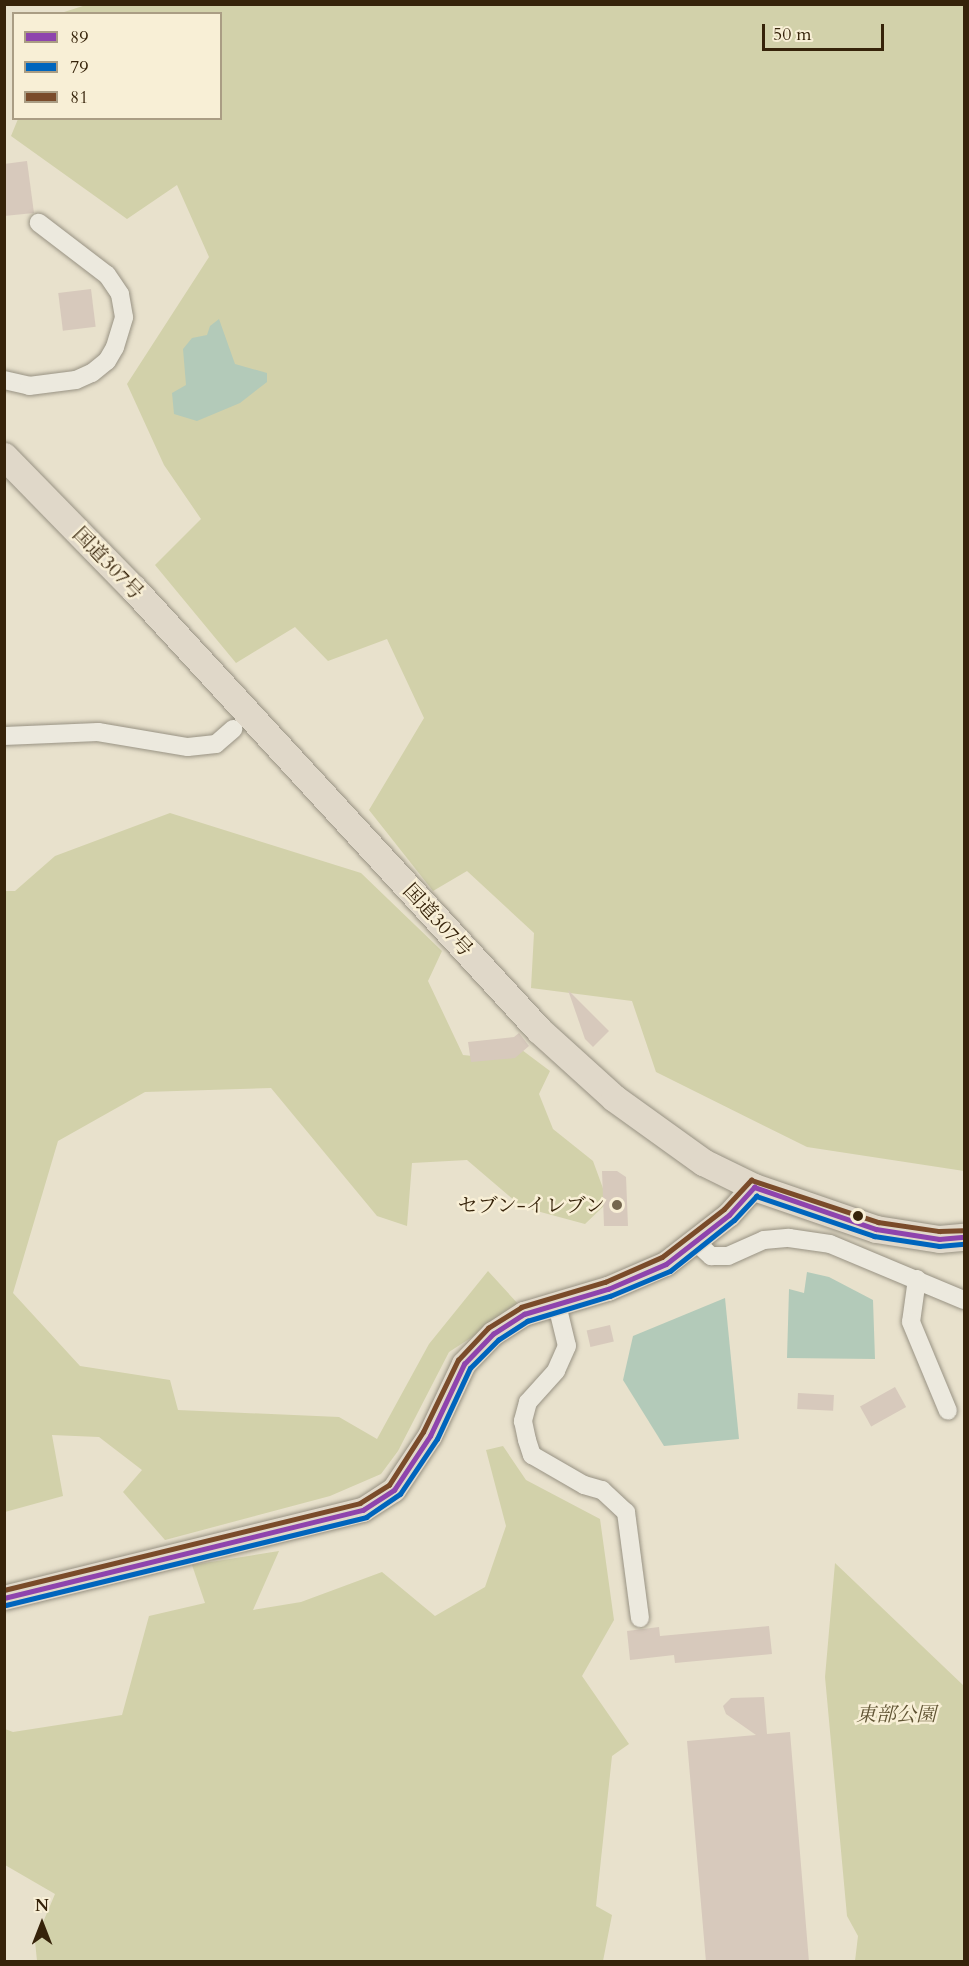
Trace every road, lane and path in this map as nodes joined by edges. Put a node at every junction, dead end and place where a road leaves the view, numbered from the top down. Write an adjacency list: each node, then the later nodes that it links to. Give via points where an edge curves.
1 (39, 223): 2 (street, via 107,276 120,294 124,317 107,361 92,373 76,380 29,386)
2 (4, 381)
3 (4, 456): 6 (highway, 国道307号, via 133,588 539,1030 623,1104 704,1162)
4 (233, 729): 5 (street, via 216,744 188,747 98,732)
5 (4, 736)
6 (754, 1187): 7 (highway, 国道307号, via 876,1229 939,1239); 8 (main road)
7 (964, 1237)
8 (696, 1242): 9 (street, via 711,1256 728,1256 764,1240 789,1238 830,1244); 11 (main road, via 666,1264)
9 (917, 1279): 10 (street); 12 (street, via 910,1322)
10 (964, 1300)
11 (557, 1305): 13 (main road, via 524,1314 493,1334 464,1364 410,1468 394,1490 363,1510); 14 (street, via 567,1346 556,1371 528,1402 523,1421 527,1440 532,1455 584,1485 602,1490 626,1512)
12 (948, 1411)
13 (4, 1598)
14 (640, 1618)

